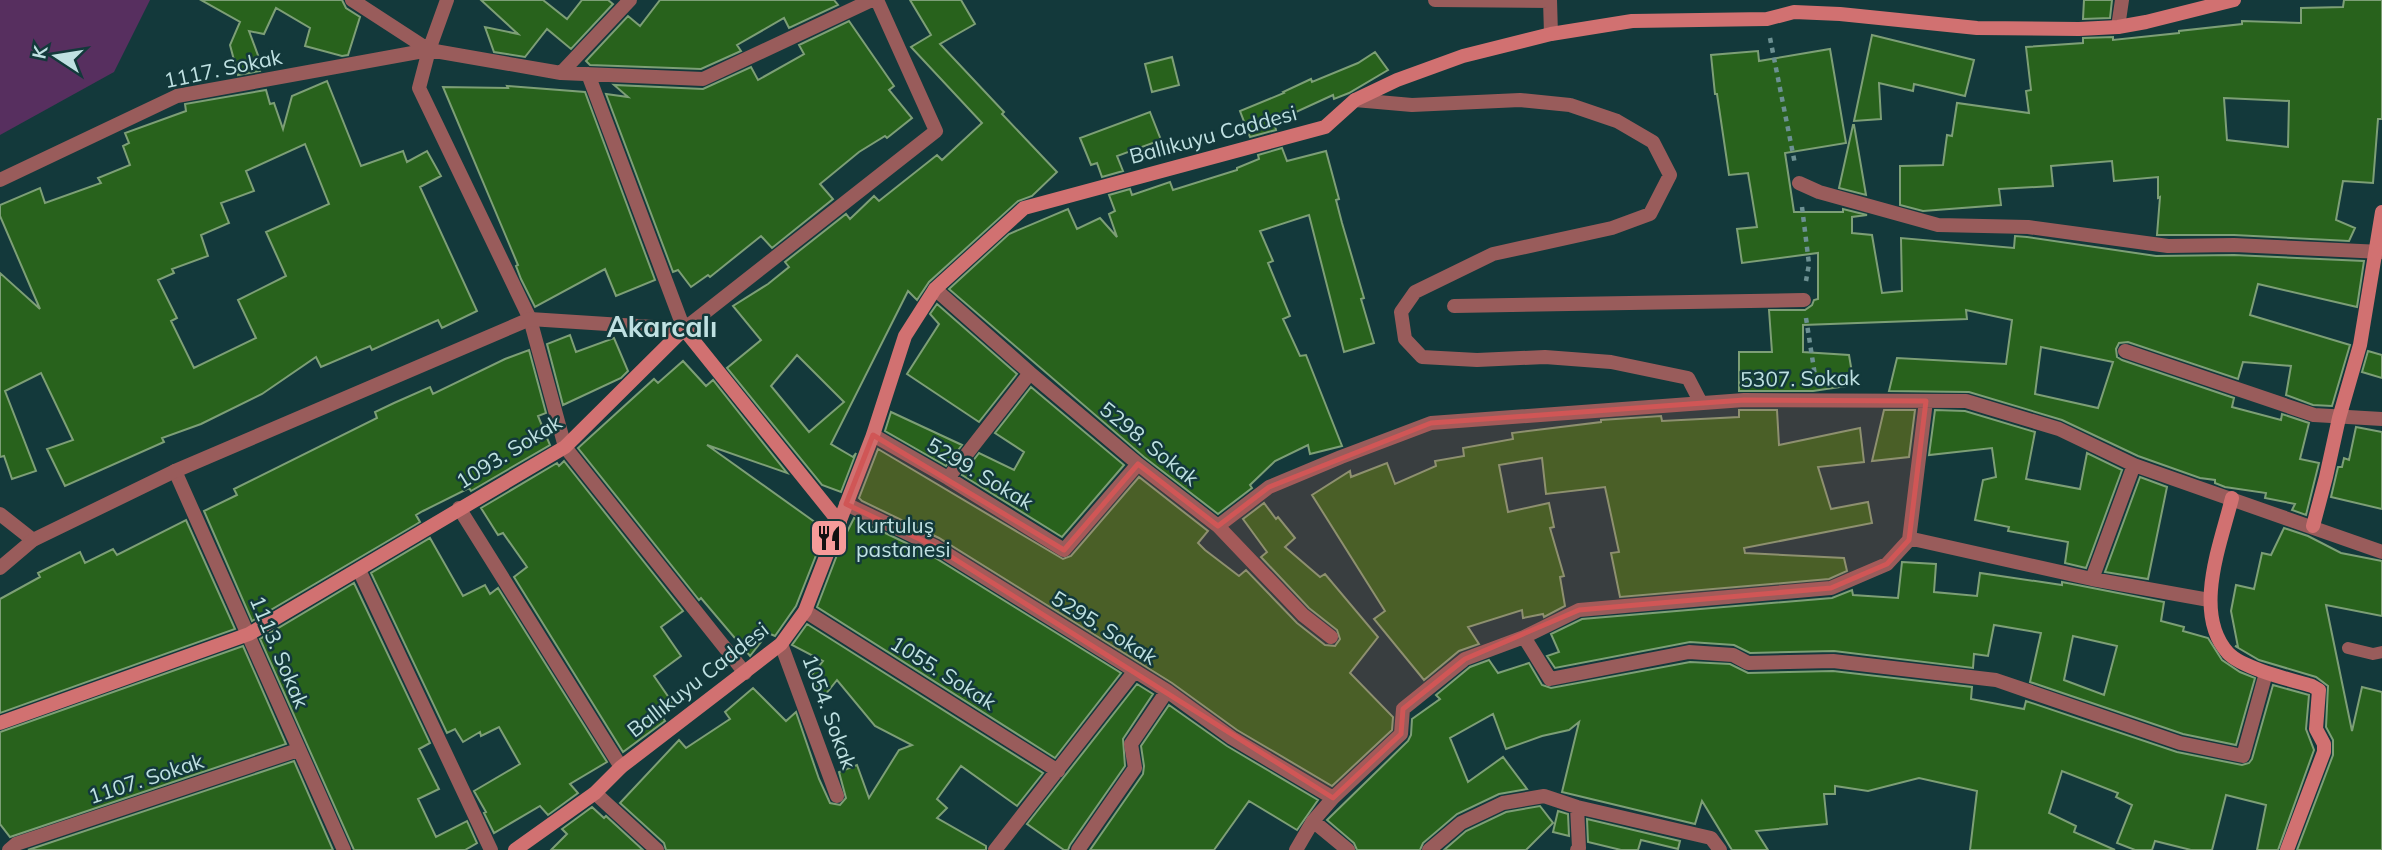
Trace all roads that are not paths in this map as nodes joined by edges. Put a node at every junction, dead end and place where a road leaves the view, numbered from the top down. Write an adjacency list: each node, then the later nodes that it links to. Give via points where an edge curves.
1 (352, 0): 13 (street)
2 (447, 0): 13 (street)
3 (630, 0): 14 (street)
4 (872, 0): 15 (street, via 703,79)
5 (877, 0): 25 (street, via 936,131)
6 (1435, 0): 7 (street)
7 (1550, 0): 12 (street)
8 (2122, 0): 11 (street)
9 (2234, 0): 11 (main road, Ballıkuyu Caddesi)
10 (1794, 6): 11 (main road, Ballıkuyu Caddesi, via 1977,28); 12 (main road, Ballıkuyu Caddesi, via 1767,19 1632,21)
11 (2118, 27)
12 (1551, 34): 16 (main road, Ballıkuyu Caddesi, via 1463,56)
13 (429, 50): 14 (street); 17 (street, 1117. Sokak, via 177,96); 24 (street, via 419,88)
14 (561, 73): 15 (street)
15 (588, 74): 25 (street)
16 (1355, 100): 21 (main road, Ballıkuyu Caddesi, via 1325,127 1024,208); 29 (street, via 1412,105 1520,100 1570,105 1617,121 1653,142 1670,175 1650,214 1612,228 1493,254 1437,279 1415,292 1401,312 1405,339 1422,358 1545,357 1659,371 1688,378)
17 (1, 178)
18 (1799, 183): 20 (street, via 1938,225 2028,227 2168,246)
19 (2382, 212): 20 (main road)
20 (2379, 252): 30 (main road)
21 (935, 289): 27 (street, 5298. Sokak); 32 (main road, Ballıkuyu Caddesi, via 905,336)
22 (1804, 300): 23 (street)
23 (1454, 306)
24 (530, 319): 25 (street); 33 (street); 36 (street)
25 (684, 329): 33 (main road, 1093. Sokak); 42 (main road)
26 (2125, 351): 30 (street, via 2314,415)
27 (1030, 373): 34 (street, 5298. Sokak); 37 (street)
28 (1926, 401): 29 (street, 5307. Sokak); 35 (street, 5307. Sokak, via 1966,401 2059,429); 46 (street)
29 (1701, 403): 43 (street, 5307. Sokak, via 1431,423 1269,487)
30 (2339, 418): 31 (street); 44 (main road)
31 (2382, 419)
32 (873, 435): 37 (street, 5299. Sokak); 39 (main road, Ballıkuyu Caddesi)
33 (565, 447): 40 (main road, 1093. Sokak); 60 (street)
34 (1138, 464): 37 (street, 5299. Sokak, via 1064,550); 43 (street, 5298. Sokak)
35 (2134, 465): 38 (street, 5307. Sokak); 50 (street)
36 (175, 471): 45 (street); 53 (street, 1113. Sokak)
37 (948, 478)
38 (2232, 498): 44 (street, 5307. Sokak); 51 (main road)
39 (846, 504): 42 (main road, Ballıkuyu Caddesi); 59 (street, 5295. Sokak, via 934,546)
40 (459, 508): 49 (main road, 1093. Sokak); 65 (street)
41 (0, 514): 45 (street)
42 (840, 523): 52 (main road, Ballıkuyu Caddesi)
43 (1218, 526): 54 (street, 5298. Sokak, via 1303,615)
44 (2313, 526): 47 (street, 5307. Sokak)
45 (33, 540): 48 (street)
46 (1909, 540): 50 (street); 55 (street, via 1887,564 1832,588 1579,610)
47 (2382, 552)
48 (0, 568)
49 (359, 570): 53 (main road, 1093. Sokak); 74 (street)
50 (2092, 579): 51 (street)
51 (2209, 600): 61 (main road, via 2214,630 2228,654)
52 (805, 611): 56 (main road, Ballıkuyu Caddesi); 66 (street, 1055. Sokak)
53 (249, 634): 63 (main road, 1093. Sokak); 64 (street, 1113. Sokak)
54 (1331, 637)
55 (1524, 637): 61 (street, via 1550,679 1689,652 1733,655 1748,663 1833,661 1996,680 2180,743 2243,756); 69 (street, via 1465,659 1403,709 1401,734)
56 (781, 644): 60 (main road, Ballıkuyu Caddesi); 68 (street, 1054. Sokak)
57 (2348, 648): 58 (lane)
58 (2382, 652)
59 (1134, 672): 62 (street, 5295. Sokak); 66 (street)
60 (745, 673): 65 (main road, Ballıkuyu Caddesi)
61 (2266, 673): 84 (main road, via 2312,686 2320,696 2316,729 2324,752)
62 (1167, 691): 69 (street, 5295. Sokak, via 1233,738); 78 (street, via 1131,744 1135,768)
63 (0, 723)
64 (298, 750): 72 (street, 1107. Sokak); 73 (street, 1113. Sokak)
65 (621, 767): 67 (main road, Ballıkuyu Caddesi)
66 (1058, 771): 77 (street)
67 (595, 793): 75 (main road, Ballıkuyu Caddesi); 76 (street)
68 (836, 796)
69 (1334, 798): 71 (street)
70 (1577, 807): 81 (street, via 1544,796 1503,803 1461,823); 82 (street); 83 (street, via 1711,838)
71 (1313, 821): 79 (street); 80 (street)
72 (9, 850)
73 (344, 850)
74 (491, 850)
75 (515, 850)
76 (657, 850)
77 (995, 850)
78 (1078, 850)
79 (1296, 850)
80 (1349, 850)
81 (1429, 850)
82 (1577, 850)
83 (1720, 850)
84 (2287, 850)

